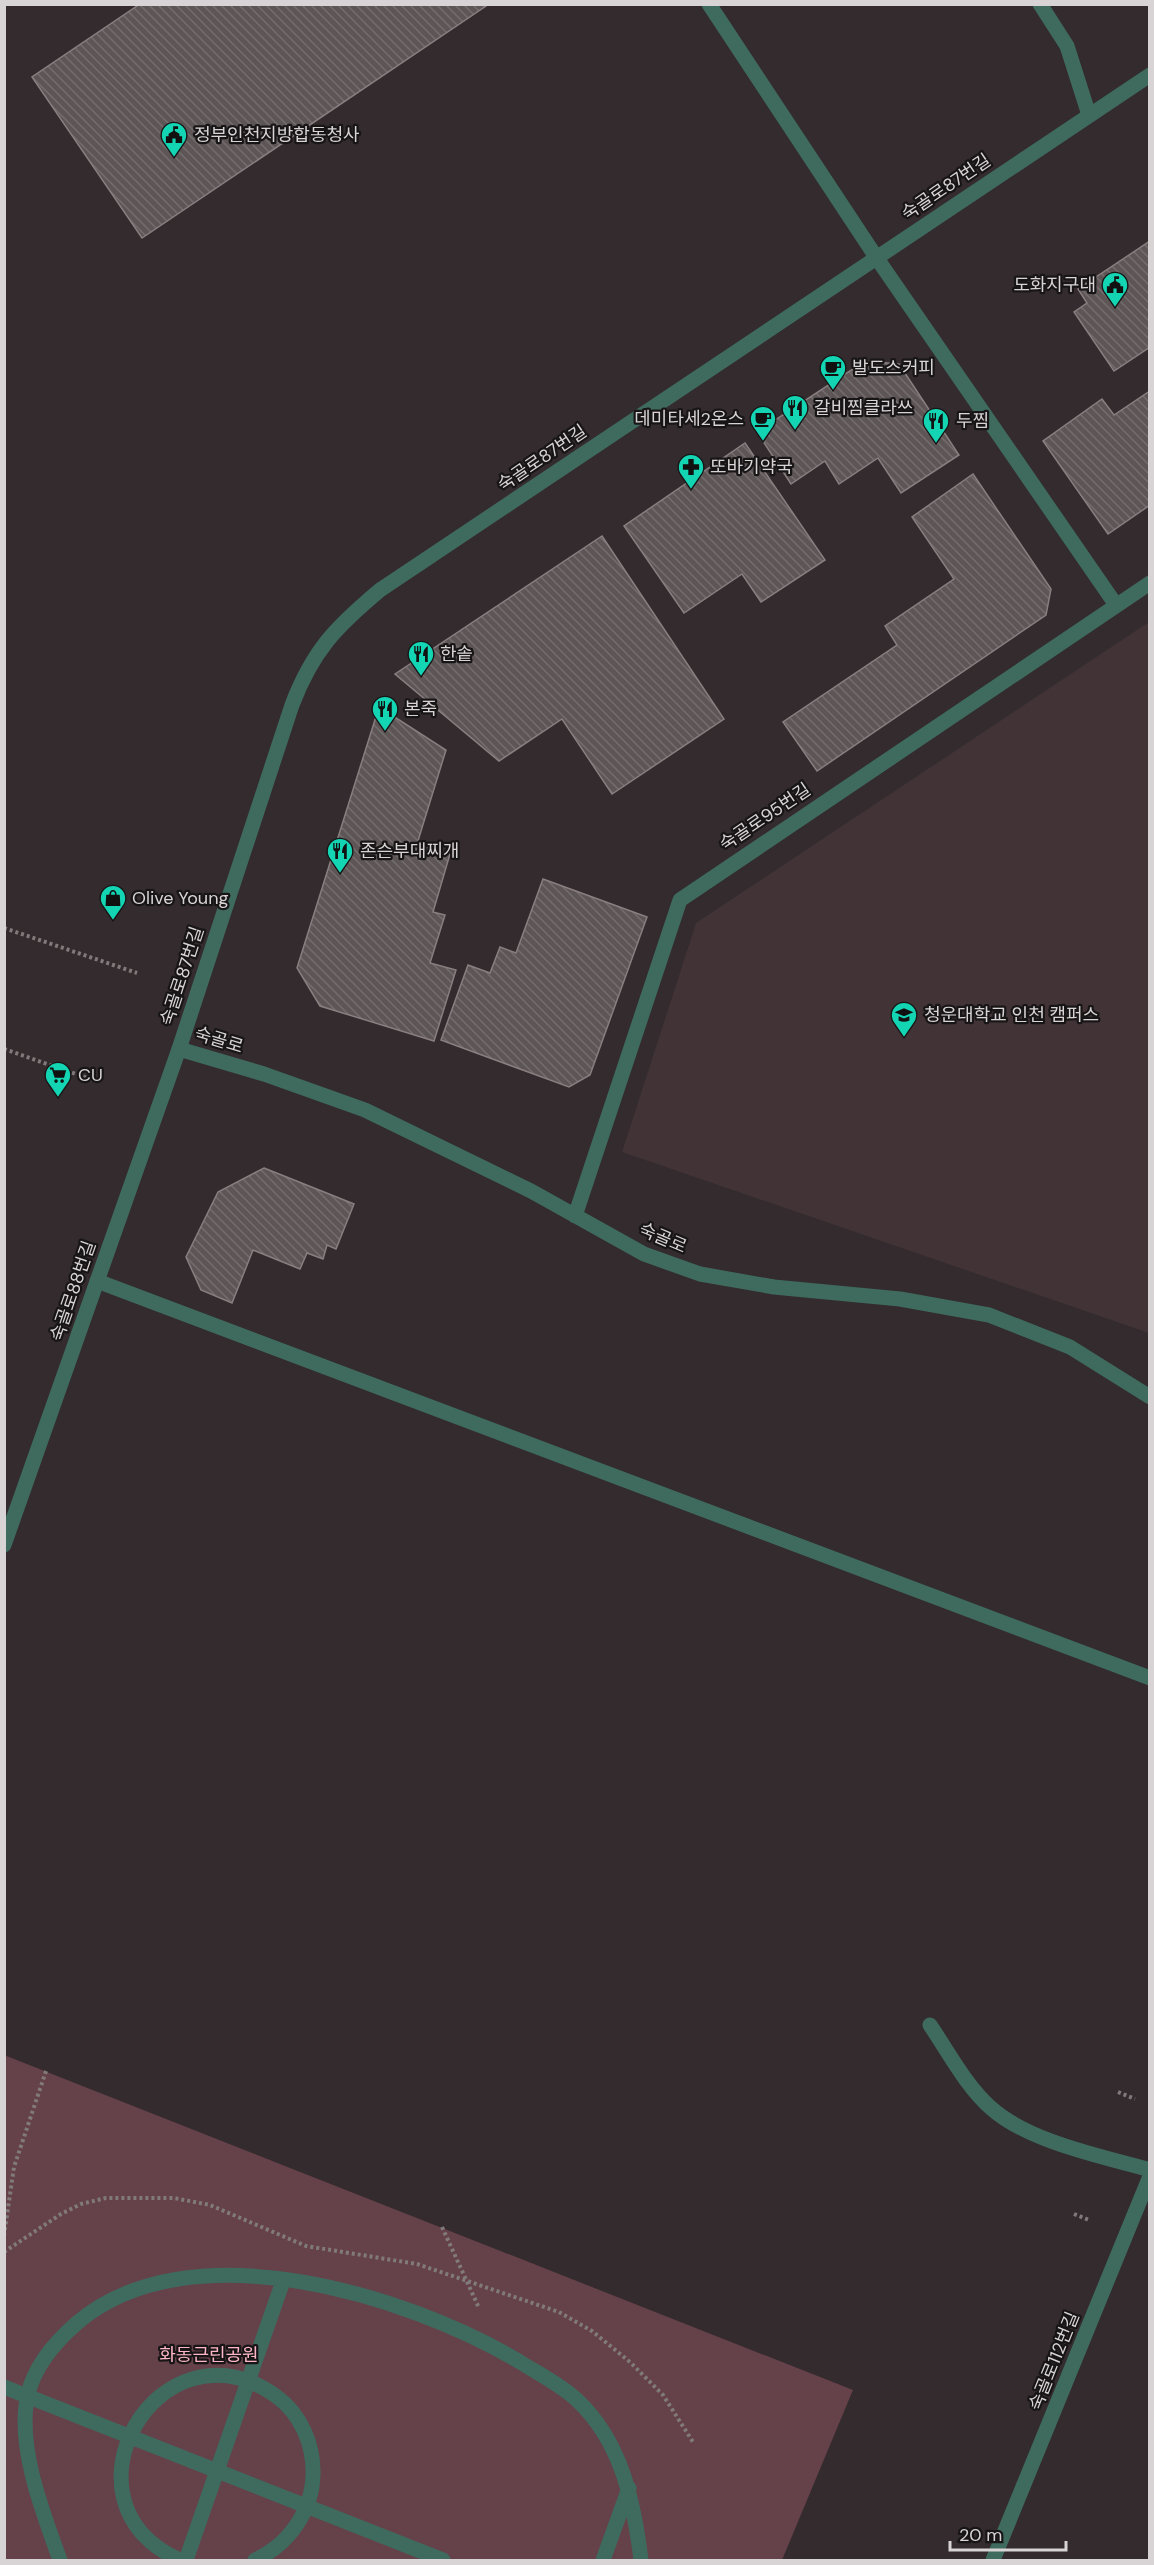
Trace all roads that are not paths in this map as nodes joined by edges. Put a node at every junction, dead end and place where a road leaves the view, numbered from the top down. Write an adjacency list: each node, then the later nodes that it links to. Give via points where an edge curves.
1 (709, 4): 5 (street)
2 (1040, 4): 4 (street, via 1067,46)
3 (1149, 75): 4 (street, 숙골로87번길)
4 (1089, 115): 5 (street, 숙골로87번길)
5 (876, 257): 7 (street); 8 (street, 숙골로87번길, via 380,590 325,641 305,671 292,705)
6 (1149, 583): 7 (street, 숙골로95번길)
7 (1116, 605): 9 (street, 숙골로95번길, via 680,900)
8 (179, 1049): 9 (street, 숙골로, via 365,1110); 10 (street, 숙골로88번길)
9 (575, 1216): 11 (street, 숙골로, via 644,1254 700,1274 774,1287 900,1299 989,1315 1070,1347)
10 (97, 1281): 12 (street, 숙골로88번길); 13 (street)
11 (1149, 1397)
12 (4, 1545)
13 (1149, 1678)
14 (930, 2025): 15 (street, via 973,2088 1007,2119 1089,2153)
15 (1149, 2170)
16 (1149, 2176): 32 (street, 숙골로112번길)
17 (284, 2280): 18 (street); 20 (street, via 204,2277 142,2287 111,2299 62,2336 43,2358); 23 (street, via 383,2300 436,2319 546,2378 577,2401 615,2453)
18 (249, 2380): 21 (street, via 194,2378 172,2387 153,2400); 22 (street); 24 (street, via 282,2401 308,2439 313,2474)
19 (4, 2387): 20 (street)
20 (28, 2395): 21 (street); 25 (street, via 27,2438 36,2491)
21 (128, 2436): 22 (street); 26 (street, via 121,2460 126,2504 149,2540)
22 (217, 2473): 24 (street); 27 (street)
23 (629, 2488): 30 (street); 31 (street)
24 (306, 2508): 28 (street, via 278,2547); 29 (street)
25 (60, 2560)
26 (180, 2560)
27 (186, 2560)
28 (255, 2560)
29 (443, 2560)
30 (603, 2560)
31 (641, 2560)
32 (993, 2560)

